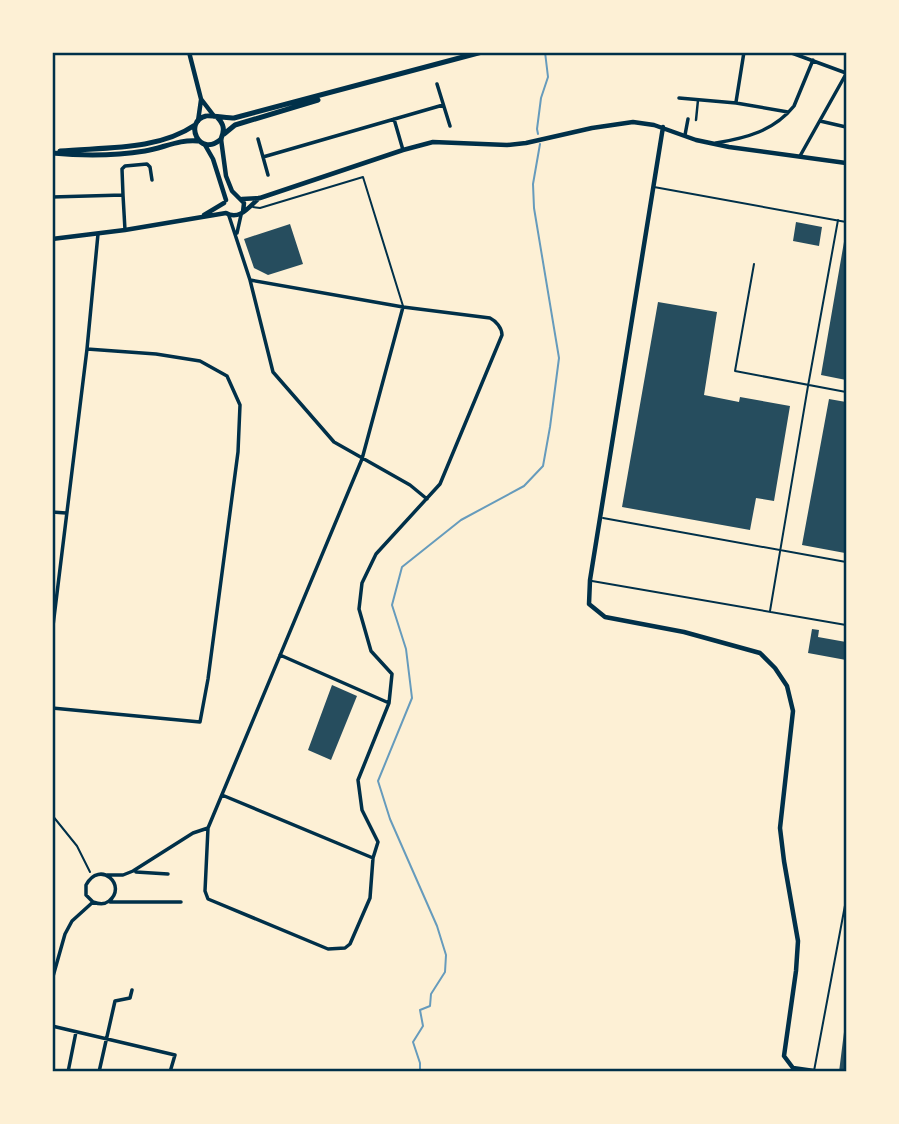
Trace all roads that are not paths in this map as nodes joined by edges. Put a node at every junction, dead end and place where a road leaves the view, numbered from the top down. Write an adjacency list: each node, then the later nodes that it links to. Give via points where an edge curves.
1 (189, 52): 9 (street)
2 (482, 52): 7 (main road)
3 (744, 52): 12 (street)
4 (789, 52): 5 (street)
5 (813, 60): 6 (street); 14 (street)
6 (846, 74): 19 (street)
7 (381, 80): 15 (main road, via 234,117); 25 (main road, via 234,125)
8 (438, 84): 13 (street)
9 (201, 99): 15 (street); 20 (street)
10 (679, 99): 11 (street)
11 (698, 100): 12 (street); 18 (street)
12 (736, 103): 14 (street)
13 (443, 105): 16 (street); 21 (street)
14 (789, 112): 28 (street, via 747,138)
15 (216, 117): 20 (main road, via 206,116); 25 (main road, via 223,124)
16 (394, 119): 29 (street); 31 (street)
17 (688, 119): 24 (street)
18 (696, 120)
19 (820, 121): 23 (street); 32 (street)
20 (197, 123): 27 (main road, via 195,134); 30 (main road, via 178,135 142,144)
21 (450, 126)
22 (663, 127): 24 (street); 29 (street, via 633,122 526,144 433,142); 36 (street)
23 (846, 127)
24 (685, 135): 28 (street)
25 (223, 136): 27 (main road, via 213,145); 38 (street, via 226,176)
26 (258, 139): 31 (street)
27 (202, 143): 30 (main road, via 189,141 121,154); 42 (street, via 211,153)
28 (713, 144): 32 (street)
29 (403, 150): 40 (street)
30 (52, 153)
31 (263, 157): 34 (street)
32 (799, 158): 33 (street)
33 (846, 163)
34 (268, 175)
35 (152, 180): 37 (street, via 147,164 125,166)
36 (653, 187): 47 (lane); 63 (street)
37 (122, 195): 39 (street); 49 (street)
38 (236, 196): 41 (street); 42 (street)
39 (52, 197)
40 (260, 198): 41 (street); 43 (street)
41 (242, 199): 44 (street)
42 (225, 202): 45 (street); 46 (street)
43 (249, 207): 44 (street); 55 (lane, via 260,208 363,177)
44 (242, 213): 45 (street); 51 (street)
45 (228, 214): 46 (street); 51 (street)
46 (197, 219): 49 (street)
47 (838, 220): 48 (lane); 57 (lane)
48 (846, 222)
49 (125, 230): 50 (street)
50 (98, 234): 52 (street); 56 (street)
51 (236, 235): 54 (street)
52 (52, 239)
53 (754, 264): 57 (lane, via 735,371)
54 (250, 280): 55 (street); 59 (street, via 273,372 334,442)
55 (403, 307): 59 (street); 60 (street, via 490,318 502,335 445,474)
56 (87, 349): 62 (street); 72 (street, via 200,361 227,376 240,405 238,452 200,722)
57 (808, 386): 58 (lane); 64 (lane)
58 (846, 392)
59 (362, 459): 60 (street); 70 (street)
60 (427, 499): 71 (street, via 376,554 362,583 359,609 372,651 392,674)
61 (52, 512): 62 (street)
62 (66, 513): 69 (street)
63 (601, 518): 64 (lane); 66 (street)
64 (780, 550): 65 (lane); 67 (lane)
65 (846, 562)
66 (590, 580): 67 (lane); 88 (street, via 589,604 605,617 760,653 787,686 793,711 780,828 798,941 784,1056 793,1068)
67 (770, 611): 68 (lane)
68 (846, 625)
69 (52, 634)
70 (280, 655): 71 (street); 73 (street)
71 (389, 703): 75 (street, via 358,780 362,810 378,842)
72 (52, 708)
73 (222, 794): 74 (street); 75 (street)
74 (208, 828): 75 (street, via 208,898 326,948 350,944 370,898); 76 (street)
75 (373, 859)
76 (133, 872): 77 (street); 78 (street)
77 (168, 874)
78 (107, 875): 80 (street, via 97,874 88,880 85,890); 81 (street, via 115,890)
79 (846, 900): 88 (lane)
80 (93, 902): 81 (street); 83 (street, via 65,934)
81 (108, 902): 82 (street)
82 (181, 902)
83 (52, 980)
84 (132, 990): 87 (street, via 130,998 115,1001)
85 (52, 1026): 86 (street)
86 (76, 1032): 87 (street); 89 (street)
87 (106, 1038): 90 (street); 91 (street, via 175,1055)
88 (814, 1071)
89 (68, 1072)
90 (99, 1072)
91 (170, 1072)

